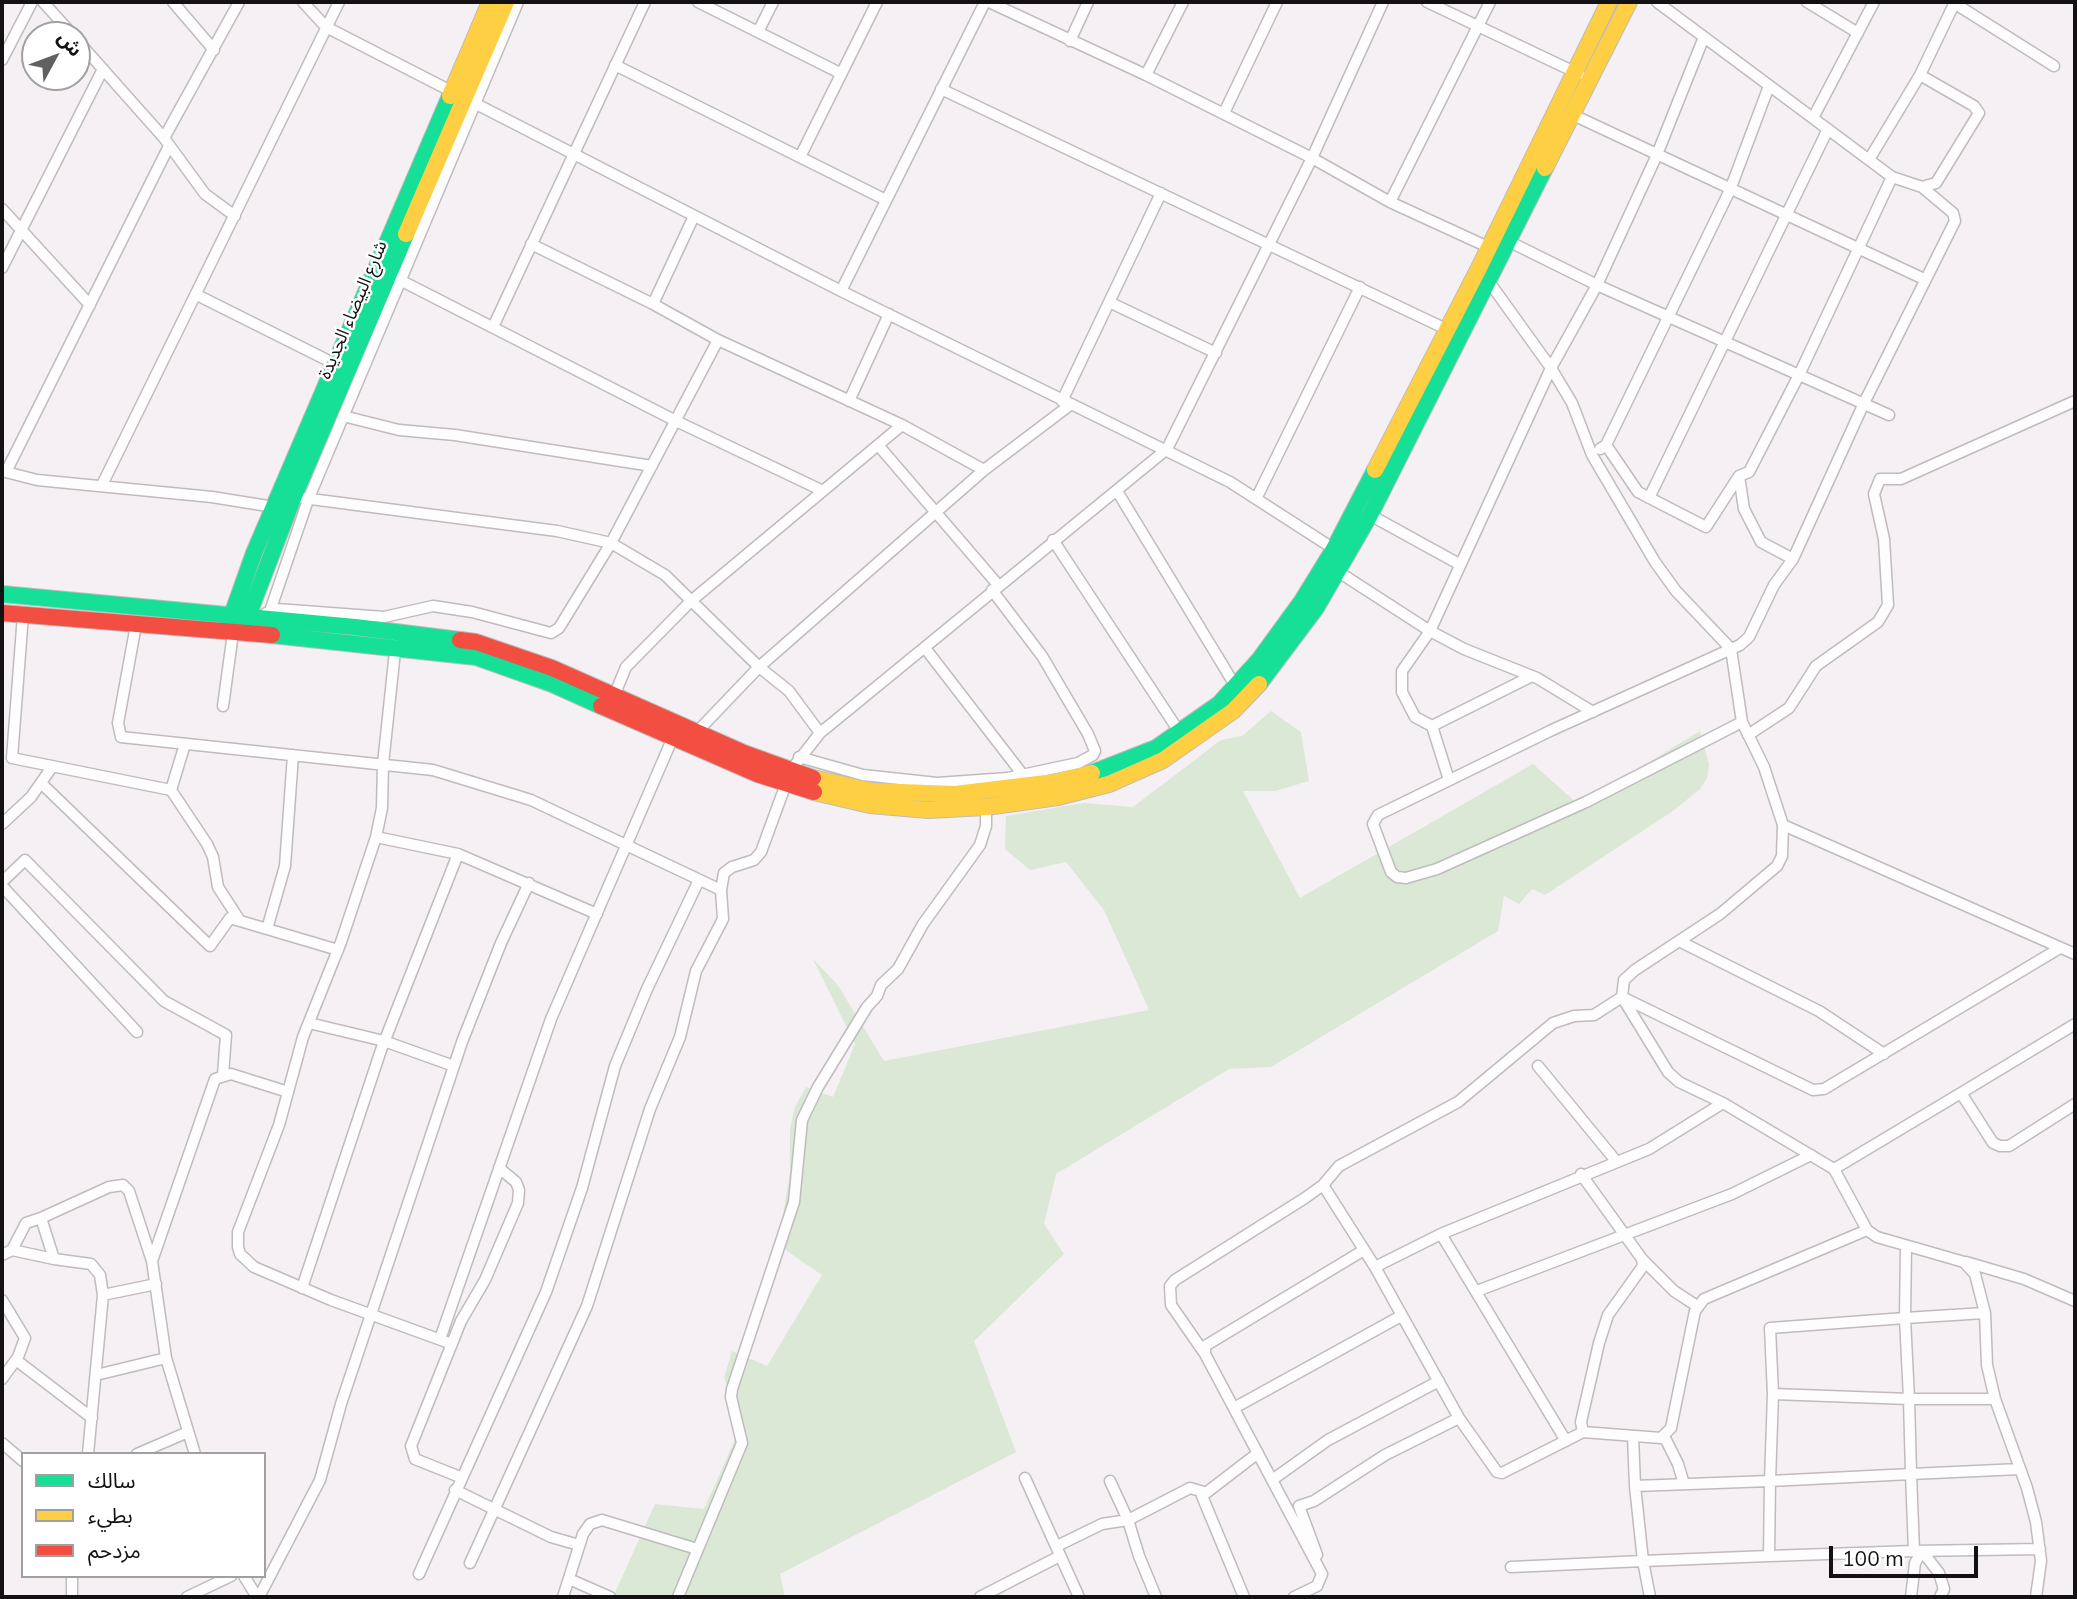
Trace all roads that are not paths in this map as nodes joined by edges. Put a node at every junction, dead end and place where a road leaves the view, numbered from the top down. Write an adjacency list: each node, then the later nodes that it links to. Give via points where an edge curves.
1 (32, 2): 36 (street)
2 (43, 2): 27 (street)
3 (173, 2): 34 (street)
4 (239, 2): 34 (street)
5 (303, 2): 28 (street)
6 (339, 2): 28 (street)
7 (490, 2): 46 (main road, شارع البيضاء الجديدة)
8 (506, 2): 46 (main road, شارع البيضاء الجديدة)
9 (518, 2): 46 (street)
10 (645, 2): 37 (street)
11 (698, 2): 30 (street)
12 (773, 2): 30 (street)
13 (877, 2): 40 (street)
14 (987, 2): 33 (street); 45 (street)
15 (1088, 2): 33 (street)
16 (1183, 2): 41 (street)
17 (1277, 2): 47 (street)
18 (1383, 2): 55 (street)
19 (1427, 2): 29 (street)
20 (1490, 2): 29 (street)
21 (1609, 2): 42 (main road)
22 (1629, 2): 42 (main road)
23 (1657, 2): 32 (street)
24 (1807, 2): 31 (street)
25 (1874, 2): 31 (street)
26 (1954, 2): 38 (street); 43 (street)
27 (60, 21)
28 (327, 27): 46 (street); 64 (street)
29 (1477, 27): 42 (street); 62 (street)
30 (758, 32): 40 (street)
31 (1858, 33): 49 (street)
32 (1704, 37): 44 (street); 54 (street)
33 (1070, 41): 41 (street)
34 (214, 50): 51 (street)
35 (91, 55): 39 (street)
36 (2, 60)
37 (615, 65): 52 (street); 53 (street)
38 (2054, 66)
39 (103, 68): 51 (street); 67 (street)
40 (840, 73): 53 (street)
41 (1146, 75): 47 (street)
42 (1581, 75): 48 (main road); 68 (main road)
43 (1920, 75): 56 (street); 58 (street, via 1979,113 1936,183)
44 (1769, 86): 49 (street); 59 (street)
45 (941, 89): 60 (street); 61 (street)
46 (463, 97): 52 (street); 74 (main road, شارع البيضاء الجديدة); 74 (street)
47 (1224, 113): 55 (street)
48 (1571, 114): 54 (street); 68 (main road)
49 (1813, 118): 50 (street)
50 (1828, 129): 56 (street); 66 (street)
51 (167, 142): 64 (street, via 205,194); 82 (street)
52 (574, 155): 65 (street); 69 (street)
53 (800, 155): 61 (street)
54 (1656, 157): 59 (street); 76 (street)
55 (1312, 158): 62 (street); 70 (street)
56 (1870, 158): 57 (street)
57 (1892, 177): 58 (street); 71 (street)
58 (1922, 187): 75 (street, via 1955,217)
59 (1730, 190): 66 (street); 84 (street)
60 (1161, 193): 70 (street); 80 (street)
61 (886, 200): 78 (street)
62 (1390, 202): 68 (street)
63 (2, 209): 67 (street)
64 (235, 216): 79 (street)
65 (694, 216): 78 (street); 81 (street)
66 (1785, 216): 71 (street); 88 (street)
67 (20, 229): 72 (street); 82 (street)
68 (1496, 240): 73 (main road); 76 (street)
69 (531, 244): 81 (street); 85 (street)
70 (1268, 245): 77 (street); 89 (street)
71 (1857, 248): 75 (street); 92 (street)
72 (2, 268)
73 (1483, 274): 86 (main road); 91 (street); 117 (main road)
74 (388, 275): 85 (street); 90 (main road, شارع البيضاء الجديدة); 98 (street); 112 (main road, شارع البيضاء الجديدة)
75 (1924, 279): 96 (street)
76 (1597, 285): 84 (street); 91 (street)
77 (1360, 287): 86 (street); 113 (street)
78 (841, 291): 83 (street)
79 (197, 295): 90 (street); 109 (street)
80 (1109, 302): 89 (street); 95 (street)
81 (653, 303): 87 (street)
82 (90, 305): 107 (street)
83 (889, 314): 93 (street); 95 (street)
84 (1669, 316): 88 (street); 102 (street)
85 (493, 327): 99 (street)
86 (1446, 329): 120 (main road)
87 (719, 340): 93 (street); 99 (street)
88 (1726, 341): 92 (street); 114 (street)
89 (1216, 353): 103 (street)
90 (335, 364): 112 (main road, شارع البيضاء الجديدة)
91 (1551, 368): 104 (street, via 1572,403); 122 (street)
92 (1799, 375): 96 (street); 108 (street, via 1749,472)
93 (849, 401): 100 (street)
94 (2075, 401): 144 (street, via 1901,479 1880,479 1874,494 1884,539 1888,605 1878,622 1816,666 1789,708)
95 (1066, 403): 103 (street); 106 (street)
96 (1864, 404): 97 (street); 121 (street)
97 (1889, 415)
98 (343, 416): 105 (street, via 399,430); 112 (street)
99 (676, 421): 105 (street); 110 (street)
100 (902, 425): 101 (street); 106 (street)
101 (878, 444): 110 (street); 116 (street)
102 (1606, 445): 104 (street); 114 (street, via 1638,492)
103 (1167, 449): 111 (street); 113 (street)
104 (1592, 455): 134 (street, via 1664,575)
105 (652, 466): 119 (street)
106 (984, 470): 116 (street)
107 (4, 472): 109 (street, via 37,480)
108 (1739, 476): 114 (street, via 1706,527); 121 (street, via 1744,509 1761,541)
109 (102, 485): 115 (street)
110 (821, 490): 126 (street)
111 (1117, 491): 118 (street); 137 (street)
112 (294, 496): 115 (main road, شارع البيضاء الجديدة); 119 (street, via 557,531); 130 (main road, شارع البيضاء الجديدة); 130 (street)
113 (1257, 497): 120 (street)
114 (1649, 498)
115 (274, 507): 130 (main road, شارع البيضاء الجديدة)
116 (937, 513): 124 (street); 135 (street)
117 (1370, 515): 122 (street); 123 (main road)
118 (1053, 540): 124 (street); 146 (street)
119 (611, 543): 126 (street, via 665,575); 130 (street, via 559,628 551,633 433,606 384,617)
120 (1334, 549): 123 (main road)
121 (1793, 559): 134 (street, via 1773,585 1749,637)
122 (1459, 564): 131 (street)
123 (1332, 568): 131 (street); 137 (main road); 146 (main road, via 1294,640 1266,677 1233,711)
124 (995, 588): 133 (street); 155 (street, via 1042,656 1095,751)
125 (2, 594): 130 (main road)
126 (691, 601): 135 (street); 138 (street, via 626,667)
127 (2, 613): 128 (main road)
128 (23, 615): 129 (main road); 149 (street)
129 (136, 625): 130 (main road); 147 (street, via 117,730 130,740)
130 (245, 625): 132 (main road); 139 (street)
131 (1430, 631): 136 (street); 142 (street, via 1402,671 1402,692 1415,718)
132 (397, 639): 138 (main road, via 438,635 515,653); 145 (main road, via 514,669); 150 (street)
133 (925, 648): 143 (street); 155 (street)
134 (1731, 649): 140 (street); 141 (street)
135 (759, 667): 143 (street, via 789,691); 145 (street)
136 (1532, 676): 140 (street); 142 (street)
137 (1236, 687): 146 (main road)
138 (614, 696): 145 (main road)
139 (223, 706)
140 (1592, 712): 153 (street)
141 (1742, 722): 144 (street); 153 (street, via 1573,808 1437,869 1397,877 1391,872 1374,820)
142 (1432, 726): 153 (street)
143 (820, 733): 152 (street)
144 (1748, 735): 159 (street)
145 (683, 736): 152 (main road); 161 (street)
146 (1184, 740): 155 (main road, via 1131,760 1107,777)
147 (184, 744): 148 (street); 156 (street)
148 (293, 755): 150 (street); 169 (street, via 285,866)
149 (7, 757): 151 (street)
150 (383, 764): 160 (street); 161 (street, via 478,782 574,818)
151 (52, 767): 154 (street); 156 (street)
152 (792, 770): 155 (street); 157 (main road, via 900,794); 166 (street, via 761,852 754,860 724,873)
153 (1449, 780)
154 (41, 783): 158 (street); 168 (street, via 210,946 230,918)
155 (1028, 787): 157 (main road)
156 (171, 790): 168 (street, via 207,844 218,887)
157 (985, 799): 254 (street, via 986,826 980,845 923,924 898,969 881,985 802,1120 794,1202 732,1390 742,1443)
158 (2, 824)
159 (1783, 825): 170 (street, via 1777,866); 171 (street)
160 (376, 838): 162 (street); 172 (street)
161 (627, 846): 163 (street); 167 (street)
162 (457, 854): 164 (street); 178 (street)
163 (699, 880): 166 (street); 242 (street, via 615,1066 582,1188 546,1292)
164 (529, 883): 167 (street); 180 (street)
165 (2, 884): 177 (street); 182 (street, via 26,860 164,1001 226,1035)
166 (721, 890): 251 (street, via 723,919 695,971 680,1037 650,1109 587,1306)
167 (597, 914): 189 (street, via 551,1019)
168 (240, 921): 169 (street)
169 (267, 929): 172 (street)
170 (1679, 941): 174 (street, via 1624,980); 179 (street, via 1819,1011)
171 (2060, 948): 173 (street); 179 (street)
172 (338, 950): 175 (street)
173 (2075, 954)
174 (1622, 997): 179 (street, via 1813,1090 1824,1089); 185 (street, via 1668,1072); 192 (street, via 1594,1015 1553,1023 1458,1102 1339,1166)
175 (309, 1023): 178 (street); 183 (street)
176 (2075, 1024): 184 (street)
177 (137, 1032)
178 (384, 1041): 180 (street); 206 (street)
179 (1884, 1054)
180 (454, 1066): 213 (street)
181 (1538, 1066): 188 (street)
182 (223, 1075): 183 (street); 202 (street, via 210,1089)
183 (288, 1092): 206 (street, via 238,1232 238,1247 254,1267)
184 (1961, 1093): 186 (street, via 1993,1143 2000,1146 2009,1146); 190 (street)
185 (1723, 1103): 187 (street); 188 (street, via 1649,1149)
186 (2075, 1104)
187 (1811, 1155): 190 (street); 195 (street, via 1732,1194)
188 (1616, 1161): 191 (street)
189 (499, 1168): 216 (street); 216 (street, via 516,1182 517,1202 485,1280)
190 (1833, 1169): 194 (street)
191 (1581, 1174): 195 (street); 196 (street)
192 (1323, 1185): 198 (street); 217 (street, via 1170,1286 1171,1304)
193 (41, 1218): 199 (street, via 26,1223); 200 (street); 202 (street, via 122,1185 129,1191)
194 (1867, 1230): 197 (street); 211 (street, via 1704,1298)
195 (1621, 1233): 201 (street); 207 (street)
196 (1441, 1234): 204 (street); 207 (street)
197 (1906, 1246): 203 (street); 215 (street)
198 (1364, 1250): 204 (street); 217 (street, via 1216,1338 1205,1346)
199 (7, 1253): 200 (street)
200 (54, 1259): 208 (street, via 98,1269)
201 (1642, 1259): 211 (street, via 1674,1291); 230 (street, via 1643,1266 1608,1315 1598,1343 1581,1422)
202 (152, 1261): 205 (street)
203 (1964, 1262): 210 (street, via 2024,1279); 212 (street, via 1978,1281)
204 (1375, 1267): 214 (street)
205 (156, 1284): 208 (street); 218 (street)
206 (302, 1288): 213 (street)
207 (1477, 1291): 233 (street)
208 (103, 1295): 220 (street)
209 (2, 1300): 219 (street, via 25,1338)
210 (2075, 1301)
211 (1697, 1306): 232 (street, via 1671,1428)
212 (1985, 1313): 215 (street); 225 (street, via 1987,1365)
213 (371, 1315): 216 (street); 271 (street, via 320,1480)
214 (1401, 1316): 222 (street); 226 (street)
215 (1905, 1318): 223 (street, via 1770,1328); 224 (street)
216 (446, 1341): 242 (street, via 411,1446 415,1459)
217 (1205, 1354): 226 (street)
218 (166, 1358): 220 (street); 229 (street)
219 (16, 1360): 221 (street); 227 (street)
220 (96, 1376): 227 (street)
221 (2, 1380)
222 (1439, 1381): 228 (street); 244 (street, via 1328,1440)
223 (1773, 1394): 224 (street); 246 (street)
224 (1909, 1399): 225 (street); 241 (street)
225 (1995, 1399): 240 (street)
226 (1234, 1408): 238 (street)
227 (92, 1418): 235 (street)
228 (1459, 1418): 233 (street, via 1503,1474); 262 (street, via 1299,1506)
229 (188, 1432): 236 (street); 237 (street)
230 (1583, 1432): 231 (street); 233 (street)
231 (1633, 1436): 232 (street); 248 (street)
232 (1664, 1436): 247 (street)
233 (1566, 1441)
234 (2, 1443): 239 (street)
235 (88, 1452)
236 (142, 1452)
237 (194, 1452)
238 (1258, 1453): 244 (street); 250 (street)
239 (21, 1459)
240 (2020, 1469): 241 (street); 255 (street)
241 (1911, 1474): 246 (street); 257 (street)
242 (460, 1477): 249 (street)
243 (1025, 1478): 256 (street)
244 (1272, 1480): 262 (street)
245 (1110, 1481): 252 (street)
246 (1770, 1481): 247 (street); 258 (street)
247 (1684, 1484): 248 (street)
248 (1635, 1486): 259 (street)
249 (455, 1490): 251 (street); 263 (street)
250 (1205, 1492): 252 (street, via 1190,1488); 278 (street, via 1203,1502)
251 (493, 1508): 253 (street, via 551,1537); 260 (street)
252 (1128, 1520): 256 (street, via 1102,1524); 277 (street)
253 (579, 1545): 254 (street, via 590,1524 602,1520); 267 (street)
254 (698, 1549): 274 (street)
255 (2040, 1549): 257 (street); 282 (street)
256 (1059, 1551): 275 (street); 276 (street)
257 (1918, 1551): 258 (street); 268 (street, via 1939,1573); 281 (street)
258 (1769, 1556): 259 (street)
259 (1643, 1561): 261 (street); 280 (street)
260 (470, 1563)
261 (1511, 1567)
262 (1320, 1571): 279 (street, via 1322,1579 1317,1586)
263 (419, 1574)
264 (72, 1578): 269 (street)
265 (226, 1578): 270 (street)
266 (245, 1578): 271 (street)
267 (569, 1579): 272 (street); 273 (street)
268 (1943, 1595)
269 (72, 1597)
270 (187, 1597)
271 (258, 1597)
272 (563, 1597)
273 (610, 1597)
274 (678, 1597)
275 (980, 1597)
276 (1079, 1597)
277 (1156, 1597)
278 (1244, 1597)
279 (1296, 1597)
280 (1650, 1597)
281 (1911, 1597)
282 (2036, 1597)

